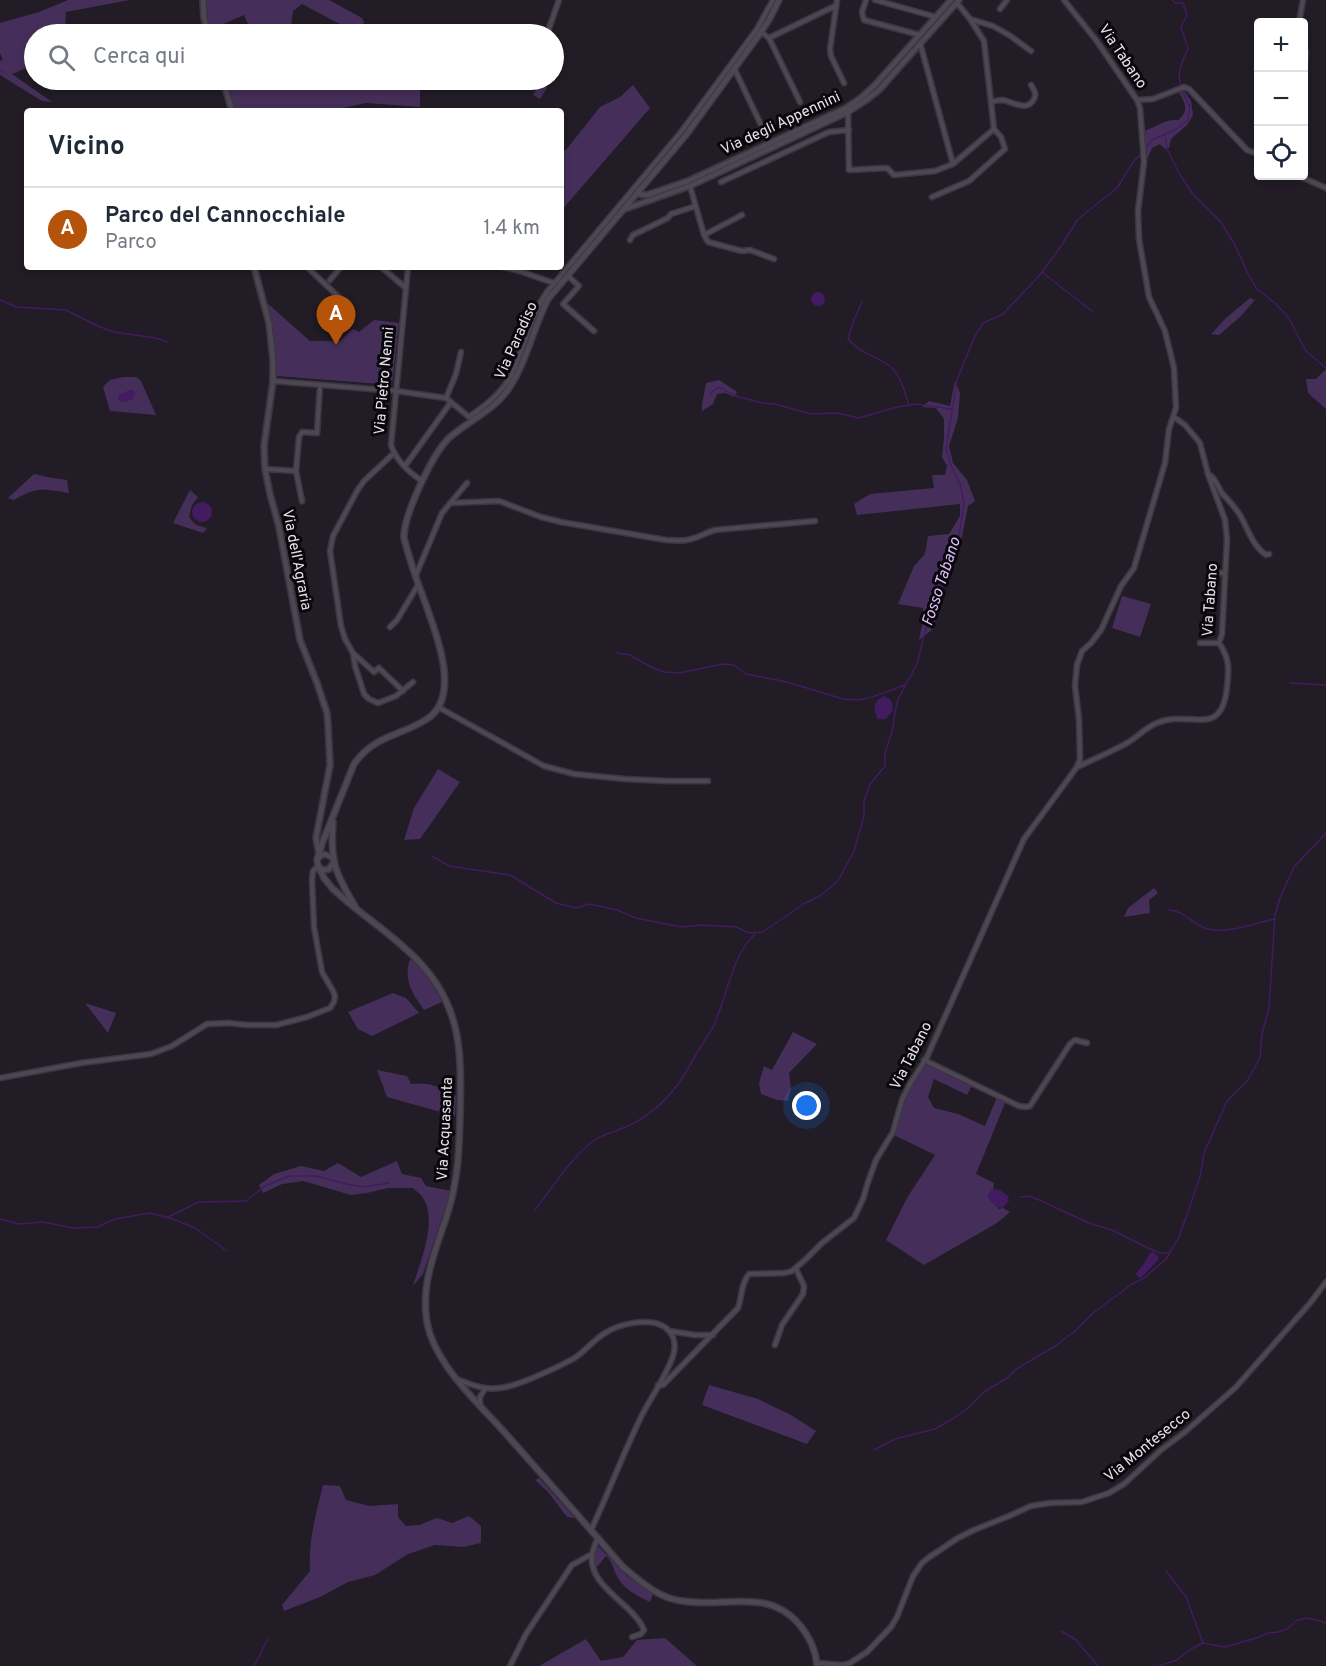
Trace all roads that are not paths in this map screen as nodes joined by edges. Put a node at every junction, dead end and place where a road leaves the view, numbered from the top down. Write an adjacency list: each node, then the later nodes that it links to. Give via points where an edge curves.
1 (202, 0): 18 (street)
2 (559, 0): 19 (street)
3 (773, 0): 37 (street)
4 (779, 0): 20 (main road, Via Paradiso)
5 (837, 0): 13 (street)
6 (866, 0): 21 (street, via 862,12 867,21)
7 (875, 0): 15 (street)
8 (950, 0): 12 (street); 15 (street, Via degli Appennini)
9 (1007, 0): 14 (street)
10 (1064, 0): 29 (street, Via Tabano)
11 (1303, 0): 16 (street)
12 (958, 1): 17 (street); 23 (street, Via degli Appennini)
13 (836, 6): 22 (street); 26 (street, via 830,49)
14 (1000, 9)
15 (937, 17): 21 (street, Via degli Appennini)
16 (1300, 18)
17 (970, 19): 24 (street, via 993,26); 31 (street, via 984,41)
18 (206, 24)
19 (551, 24)
20 (761, 32): 22 (street); 25 (main road, Via Paradiso)
21 (919, 37): 23 (street); 33 (street, Via degli Appennini)
22 (769, 38): 30 (street)
23 (921, 44): 33 (street, Via degli Appennini, via 879,90); 39 (street)
24 (1031, 51)
25 (734, 68): 34 (street); 37 (main road, Via Paradiso)
26 (844, 83)
27 (1031, 85): 31 (street, via 1035,97 1026,106 1003,100)
28 (226, 90): 32 (street)
29 (1137, 100): 38 (street, via 1153,99 1184,87); 73 (street, Via Tabano, via 1144,155 1139,239 1149,297 1165,331 1174,368)
30 (800, 102)
31 (991, 102): 35 (street)
32 (231, 108)
33 (847, 110): 36 (street); 43 (street, Via degli Appennini); 46 (street, Via degli Appennini)
34 (763, 129)
35 (994, 129): 39 (street); 47 (street, via 1005,149 969,181)
36 (849, 130): 39 (street, via 849,170 887,168 894,175 935,171); 41 (street, via 829,132)
37 (684, 134): 42 (main road, Via Paradiso); 63 (street)
38 (1254, 153)
39 (953, 164)
40 (1308, 180): 44 (street)
41 (721, 182)
42 (646, 183): 45 (main road, Via Paradiso); 46 (street)
43 (690, 186): 48 (street, Via degli Appennini); 49 (street)
44 (1326, 188)
45 (638, 194): 46 (street, Via degli Appennini); 48 (street); 50 (main road, Via Paradiso)
46 (654, 194)
47 (933, 197)
48 (646, 201): 50 (street, Via degli Appennini)
49 (696, 206): 52 (street); 53 (street, via 671,214)
50 (624, 209): 61 (main road, Via Paradiso)
51 (742, 215): 52 (street)
52 (704, 235): 54 (street, via 708,242)
53 (630, 240)
54 (774, 259)
55 (255, 270): 68 (street, Via dell'Agraria, via 269,323)
56 (310, 270): 65 (street)
57 (338, 270): 62 (street)
58 (385, 270): 64 (street)
59 (408, 270): 64 (street, Via Pietro Nenni)
60 (515, 270): 63 (street)
61 (567, 276): 66 (street, via 579,286 563,304); 79 (main road, Via Paradiso, via 548,299 508,390 447,440)
62 (330, 280)
63 (554, 284): 72 (street, via 536,310 506,384 469,417)
64 (406, 288): 70 (street, Via Pietro Nenni)
65 (344, 302)
66 (594, 331)
67 (461, 352): 71 (street)
68 (273, 381): 69 (street); 76 (street, Via dell'Agraria, via 264,446)
69 (320, 385): 70 (street); 77 (street, via 317,433 302,432 299,437)
70 (396, 392): 71 (street); 74 (street, Via Pietro Nenni, via 391,435)
71 (446, 398): 72 (street)
72 (451, 402): 75 (street)
73 (1174, 417): 78 (street, Via Tabano, via 1200,443); 96 (street, Via Tabano, via 1165,463 1134,568 1077,665)
74 (394, 453): 75 (street, Via Pietro Nenni); 92 (street, via 357,491 333,536 330,551 341,626)
75 (405, 466): 79 (street, Via Pietro Nenni)
76 (265, 469): 77 (street); 99 (street, Via dell'Agraria, via 300,640 328,724 330,765 316,838)
77 (296, 471): 81 (street)
78 (1208, 474): 84 (street, via 1263,553); 86 (street, Via Tabano, via 1225,520)
79 (423, 481): 87 (main road, Via Paradiso, via 404,531)
80 (467, 483): 82 (street)
81 (302, 501)
82 (450, 503): 83 (street, via 499,501 561,522 682,541 715,530); 87 (street, via 442,513)
83 (815, 521)
84 (1269, 554)
85 (1218, 573): 86 (street)
86 (1225, 573): 91 (street, Via Tabano)
87 (416, 576): 88 (main road, Via Paradiso)
88 (418, 584): 89 (street); 95 (main road, Via Paradiso, via 442,654 443,693)
89 (390, 627)
90 (1200, 643): 91 (street)
91 (1219, 644): 96 (street, Via Tabano, via 1229,669 1226,698 1215,717 1159,722)
92 (353, 653): 94 (street, via 374,672 379,668); 94 (street, via 364,694 369,699 378,703)
93 (413, 682): 94 (street)
94 (403, 691)
95 (438, 707): 97 (street, via 544,766 574,774 625,779); 98 (main road, via 432,716 362,753)
96 (1077, 767): 104 (street, Via Tabano, via 1024,839)
97 (708, 781)
98 (333, 817): 99 (main road); 100 (main road)
99 (319, 856): 100 (street, via 330,855); 101 (main road)
100 (333, 860): 101 (street, via 329,869); 102 (main road, Via Acquasanta)
101 (319, 867): 102 (main road, Via Acquasanta, via 332,888); 105 (street, via 312,880 314,927 322,972 335,996 327,1010 276,1025 207,1024 151,1054)
102 (357, 908): 111 (main road, Via Acquasanta, via 431,976 443,994 459,1040 458,1169 424,1296 430,1333)
103 (1087, 1042): 104 (street, via 1070,1044 1026,1107)
104 (924, 1060): 106 (street, Via Tabano, via 902,1100 893,1132 876,1160 859,1209)
105 (0, 1078)
106 (796, 1269): 109 (street, via 749,1274 738,1308); 110 (street, via 804,1286 803,1294 782,1325)
107 (1326, 1282): 121 (street, Via Montesecco, via 1236,1387 1125,1484 1088,1500 1030,1506 958,1538 922,1563 891,1627 867,1652 843,1665)
108 (670, 1331): 109 (street); 112 (street, via 675,1350); 114 (street, via 654,1322 615,1328 573,1359 519,1383)
109 (713, 1335): 112 (street, via 663,1385)
110 (775, 1345)
111 (456, 1378): 113 (street); 115 (main road, Via Acquasanta)
112 (658, 1385): 117 (street)
113 (478, 1387): 114 (street); 115 (street)
114 (484, 1390): 115 (street); 116 (street)
115 (470, 1394): 116 (main road, Via Acquasanta)
116 (480, 1405): 117 (main road, Via Acquasanta)
117 (591, 1530): 118 (main road, Via Acquasanta)
118 (598, 1537): 119 (street); 121 (main road, Via Acquasanta, via 639,1581 669,1598 756,1602 783,1609 803,1629)
119 (592, 1554): 120 (street, via 601,1582 643,1627 640,1634); 122 (street, via 572,1565 526,1634)
120 (632, 1637)
121 (817, 1665)
122 (510, 1666)

